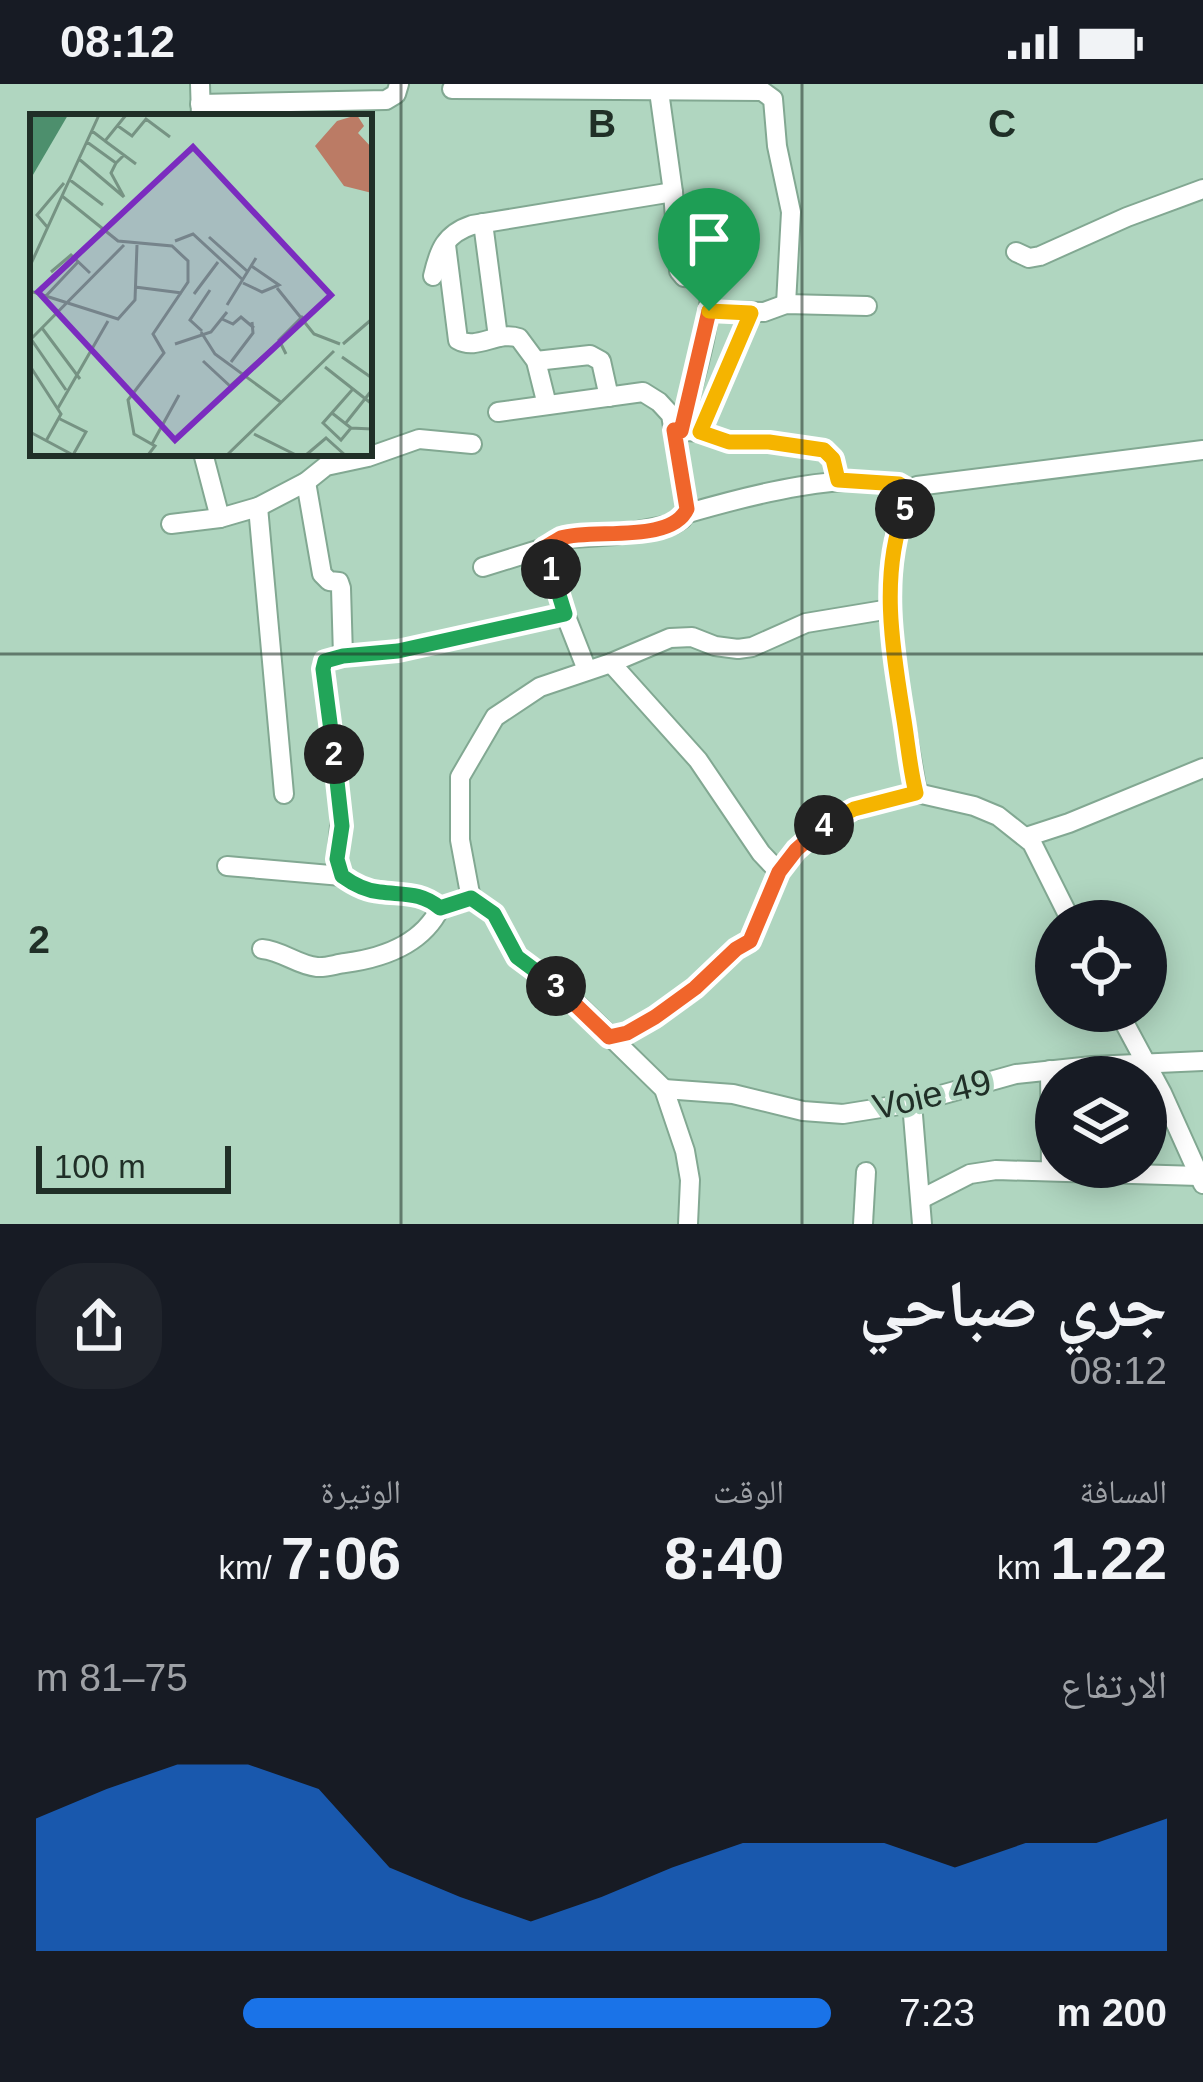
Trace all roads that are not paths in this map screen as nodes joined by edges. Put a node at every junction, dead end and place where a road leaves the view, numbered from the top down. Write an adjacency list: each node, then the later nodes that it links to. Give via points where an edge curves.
1 (399, 84): 4 (street, via 386,100)
2 (659, 87): 3 (street); 6 (street); 11 (street, via 772,96 791,212)
3 (452, 89)
4 (200, 102)
5 (1203, 189): 9 (street, via 1040,256)
6 (673, 192): 7 (street); 13 (street, via 680,271 709,282)
7 (483, 223): 8 (street); 15 (street)
8 (446, 241): 10 (street); 15 (street, via 456,337 469,345)
9 (1016, 252)
10 (433, 276)
11 (786, 304): 12 (street); 14 (street)
12 (867, 306)
13 (709, 311): 14 (street); 20 (street)
14 (751, 313): 20 (street)
15 (498, 337): 16 (street, via 516,336)
16 (536, 361): 17 (street, via 594,356); 18 (street)
17 (610, 397): 18 (street); 20 (street, via 643,392)
18 (547, 405): 19 (street)
19 (498, 412)
20 (685, 431): 27 (street, via 824,450); 30 (street)
21 (472, 444): 25 (street, via 419,439)
22 (1203, 450): 28 (street)
23 (204, 456): 31 (street)
24 (371, 456): 26 (street)
25 (372, 456)
26 (312, 469): 29 (street); 37 (street, via 322,574 341,588)
27 (838, 480): 28 (street); 30 (street)
28 (911, 491): 35 (street, via 897,530)
29 (258, 507): 31 (street); 42 (street)
30 (685, 514): 33 (street, via 670,525 559,539)
31 (220, 518): 32 (street)
32 (171, 524)
33 (544, 548): 34 (street); 36 (street)
34 (483, 567)
35 (890, 609): 38 (street, via 806,623 738,650 670,638); 41 (street)
36 (565, 614): 37 (street); 39 (street)
37 (343, 656): 46 (street, via 323,665)
38 (611, 664): 39 (street); 45 (street, via 698,760)
39 (587, 670): 47 (street, via 540,687 495,717 460,777)
40 (1203, 768): 43 (street)
41 (916, 793): 43 (street, via 986,811); 45 (street, via 833,818)
42 (284, 794)
43 (1026, 837): 48 (street)
44 (227, 866): 46 (street)
45 (779, 872): 51 (street, via 750,941 655,1017)
46 (342, 876): 49 (street)
47 (471, 898): 49 (street); 51 (street, via 494,914 517,957)
48 (1061, 900)
49 (440, 908): 50 (street, via 411,942 373,958 320,968)
50 (262, 949)
51 (609, 1037): 55 (street)
52 (1203, 1061): 53 (street, Voie 49)
53 (1167, 1062)
54 (1035, 1072): 56 (street, Voie 49)
55 (664, 1089): 56 (street, Voie 49, via 827,1114); 63 (street, via 686,1151)
56 (912, 1102): 62 (street)
57 (1167, 1107): 61 (street)
58 (1035, 1170): 62 (street, via 970,1174)
59 (866, 1172): 64 (street)
60 (1167, 1178): 61 (street)
61 (1201, 1181)
62 (921, 1198): 65 (street)
63 (688, 1224)
64 (862, 1224)
65 (922, 1224)

